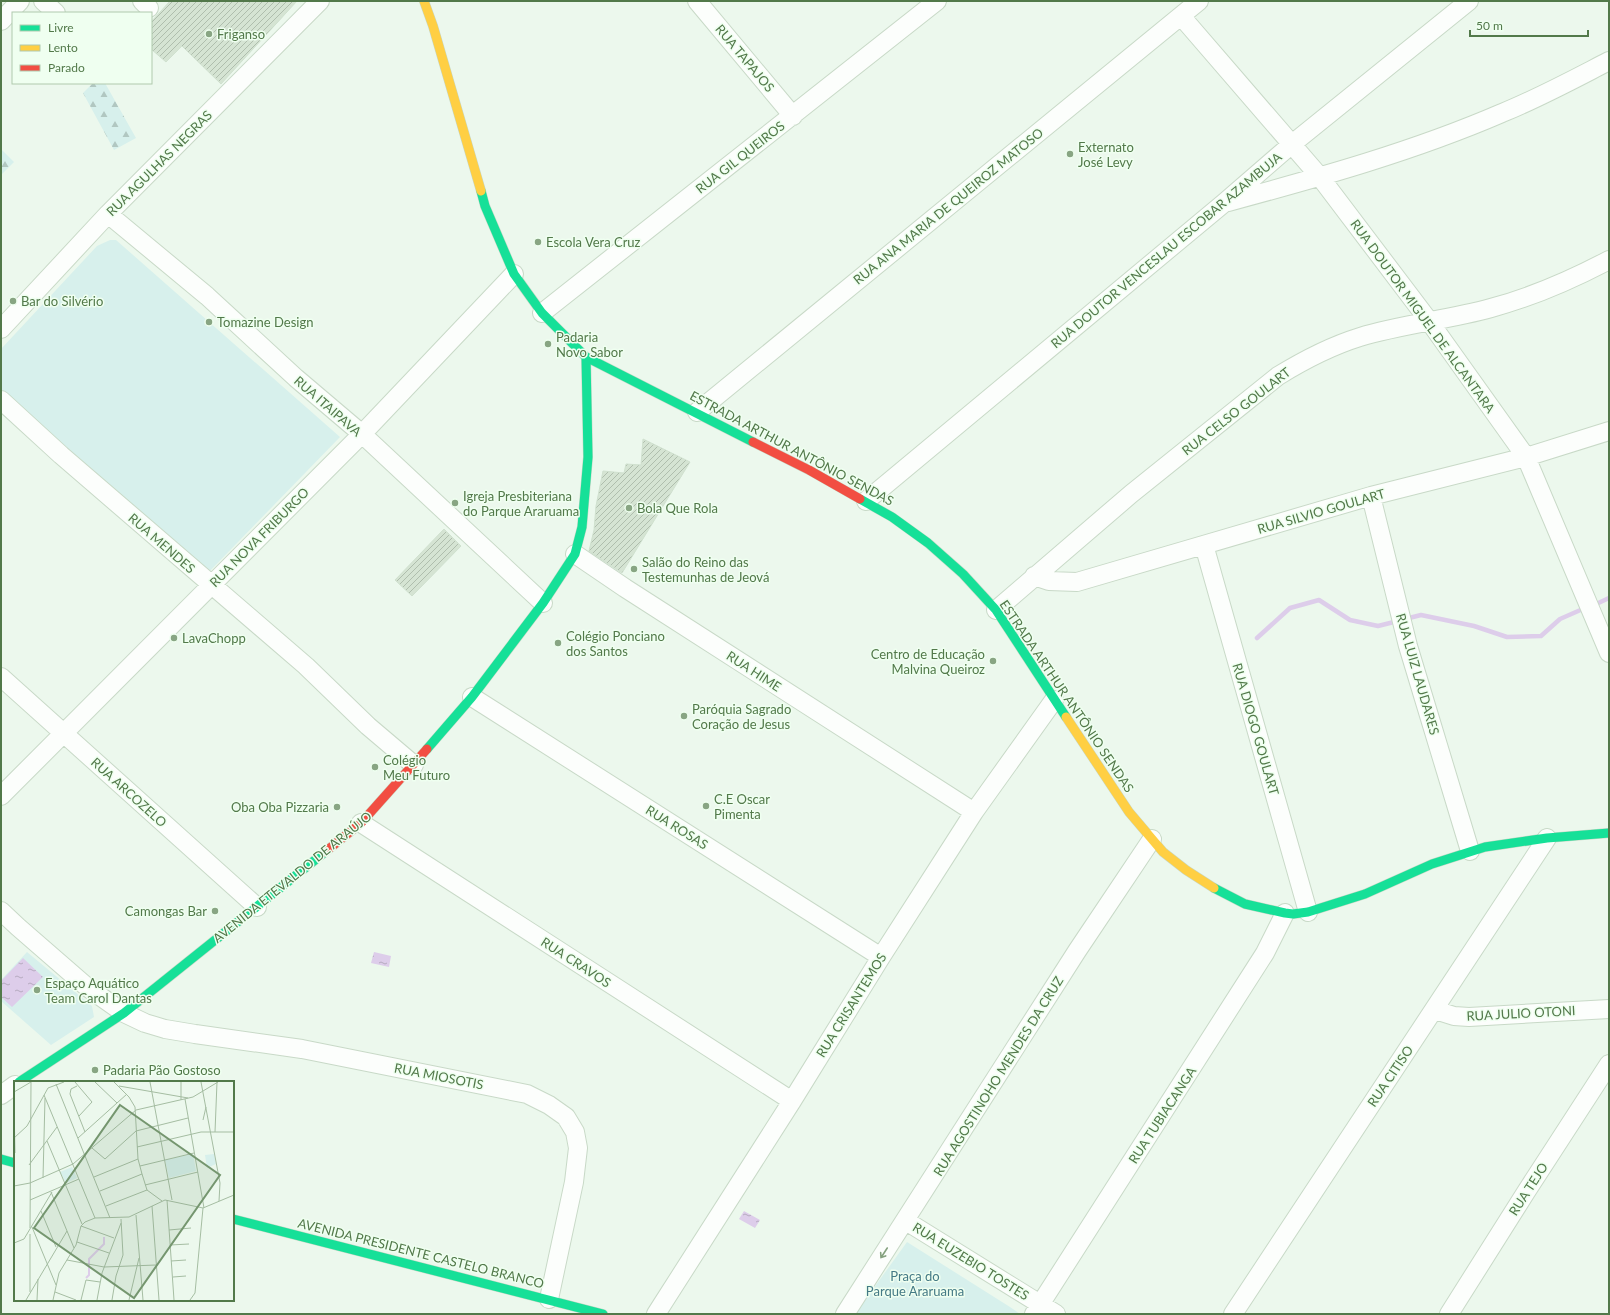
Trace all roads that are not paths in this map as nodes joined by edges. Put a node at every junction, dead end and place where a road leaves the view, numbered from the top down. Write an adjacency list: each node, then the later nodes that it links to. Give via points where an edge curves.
1 (20, 1): 11 (street)
2 (43, 1): 9 (street)
3 (320, 1): 17 (street, RUA AGULHAS NEGRAS)
4 (424, 1): 19 (main road, ESTRADA ARTHUR ANTÔNIO SENDAS, via 485,206)
5 (697, 1): 13 (street, RUA TAPAJOS)
6 (1199, 1): 10 (street, RUA ANA MARIA DE QUEIROZ MATOSO)
7 (1469, 1): 14 (street, RUA DOUTOR VENCESLAU ESCOBAR AZAMBUJA)
8 (926, 5): 13 (street, RUA GIL QUEIROS)
9 (55, 12)
10 (1181, 16): 14 (street, RUA DOUTOR MIGUEL DE ALCANTARA); 25 (street, RUA ANA MARIA DE QUEIROZ MATOSO)
11 (1, 21)
12 (1609, 61): 15 (street, via 1496,116)
13 (793, 116): 20 (street, RUA GIL QUEIROS)
14 (1292, 144): 15 (street, RUA DOUTOR MIGUEL DE ALCANTARA); 16 (street, RUA DOUTOR VENCESLAU ESCOBAR AZAMBUJA)
15 (1320, 177): 16 (street); 21 (street, RUA DOUTOR MIGUEL DE ALCANTARA)
16 (1224, 203): 30 (street, RUA DOUTOR VENCESLAU ESCOBAR AZAMBUJA)
17 (108, 214): 22 (street, RUA AGULHAS NEGRAS); 27 (street, RUA ITAIPAVA, via 207,296 296,378)
18 (1609, 260): 21 (street, RUA CELSO GOULART, via 1528,297)
19 (514, 274): 20 (main road, ESTRADA ARTHUR ANTÔNIO SENDAS); 27 (street, RUA NOVA FRIBURGO)
20 (542, 313): 23 (main road, ESTRADA ARTHUR ANTÔNIO SENDAS)
21 (1429, 321): 28 (street, RUA DOUTOR MIGUEL DE ALCANTARA); 33 (street, RUA CELSO GOULART, via 1331,347 1278,376)
22 (1, 329)
23 (586, 356): 25 (main road, ESTRADA ARTHUR ANTÔNIO SENDAS); 32 (main road, AVENIDA ETEVALDO DE ARAÚJO, via 588,456 582,527)
24 (1, 400): 34 (street, RUA MENDES)
25 (697, 412): 30 (main road, ESTRADA ARTHUR ANTÔNIO SENDAS)
26 (1609, 431): 28 (street, RUA SILVIO GOULART)
27 (362, 434): 34 (street, RUA NOVA FRIBURGO); 35 (street, RUA ITAIPAVA)
28 (1526, 457): 29 (street, RUA SILVIO GOULART); 37 (street, RUA DOUTOR MIGUEL DE ALCANTARA)
29 (1372, 496): 31 (street, RUA SILVIO GOULART); 49 (street, RUA LUIZ LAUDARES, via 1408,646)
30 (866, 501): 36 (main road, ESTRADA ARTHUR ANTÔNIO SENDAS, via 928,543 963,574)
31 (1204, 545): 33 (street, RUA SILVIO GOULART, via 1077,582 1048,581); 52 (street, RUA DIOGO GOULART)
32 (576, 554): 35 (main road, AVENIDA ETEVALDO DE ARAÚJO); 44 (street, RUA HIME)
33 (1034, 576): 36 (street, RUA CELSO GOULART)
34 (211, 585): 41 (street, RUA NOVA FRIBURGO); 42 (street, RUA MENDES, via 306,666 368,726)
35 (543, 603): 39 (main road, AVENIDA ETEVALDO DE ARAÚJO)
36 (996, 610): 40 (main road, ESTRADA ARTHUR ANTÔNIO SENDAS)
37 (1609, 653)
38 (1, 677): 41 (street, RUA ARCOZELO)
39 (472, 697): 42 (main road, AVENIDA ETEVALDO DE ARAÚJO); 54 (street, RUA ROSAS)
40 (1054, 700): 44 (street, RUA CRISANTEMOS); 48 (main road, ESTRADA ARTHUR ANTÔNIO SENDAS, via 1129,812)
41 (62, 733): 43 (street, RUA NOVA FRIBURGO); 50 (street, RUA ARCOZELO)
42 (414, 765): 45 (main road, AVENIDA ETEVALDO DE ARAÚJO)
43 (1, 796)
44 (974, 812): 54 (street, RUA CRISANTEMOS)
45 (361, 823): 50 (main road, AVENIDA ETEVALDO DE ARAÚJO); 62 (street, RUA CRAVOS)
46 (1609, 833): 47 (main road, ESTRADA ARTHUR ANTÔNIO SENDAS)
47 (1547, 838): 49 (main road, ESTRADA ARTHUR ANTÔNIO SENDAS); 56 (street, RUA CITISO)
48 (1152, 839): 53 (main road, ESTRADA ARTHUR ANTÔNIO SENDAS, via 1163,852 1214,888 1245,904); 66 (street, RUA AGOSTINOHO MENDES DA CRUZ, via 1077,951)
49 (1470, 851): 52 (main road, ESTRADA ARTHUR ANTÔNIO SENDAS, via 1432,864 1365,894)
50 (257, 907): 57 (main road, AVENIDA ETEVALDO DE ARAÚJO)
51 (1, 911): 57 (street, RUA MIOSOTIS, via 87,987)
52 (1308, 912): 53 (main road, ESTRADA ARTHUR ANTÔNIO SENDAS)
53 (1285, 913): 68 (street, RUA TUBIACANGA, via 1265,953)
54 (880, 957): 62 (street, RUA CRISANTEMOS)
55 (1609, 1009): 56 (street, RUA JULIO OTONI, via 1469,1017 1454,1016)
56 (1435, 1010): 73 (street, RUA CITISO)
57 (124, 1013): 59 (main road, AVENIDA ETEVALDO DE ARAÚJO); 67 (street, RUA MIOSOTIS, via 165,1029 309,1050 527,1094 549,1105 566,1117 575,1132 578,1148 574,1182)
58 (1609, 1064): 74 (street, RUA TEJO)
59 (21, 1081)
60 (14, 1086): 61 (street)
61 (1, 1095)
62 (792, 1101): 70 (street, RUA CRISANTEMOS)
63 (1, 1159): 64 (main road)
64 (14, 1163)
65 (234, 1219): 67 (main road, AVENIDA PRESIDENTE CASTELO BRANCO)
66 (906, 1221): 68 (street, RUA EUZEBIO TOSTES); 71 (street, RUA AGOSTINOHO MENDES DA CRUZ, one-way to 71)
67 (549, 1299): 69 (main road, AVENIDA PRESIDENTE CASTELO BRANCO)
68 (1037, 1309): 72 (street, RUA EUZEBIO TOSTES)
69 (603, 1314)
70 (656, 1314)
71 (845, 1314)
72 (1056, 1314)
73 (1233, 1314)
74 (1449, 1314)

